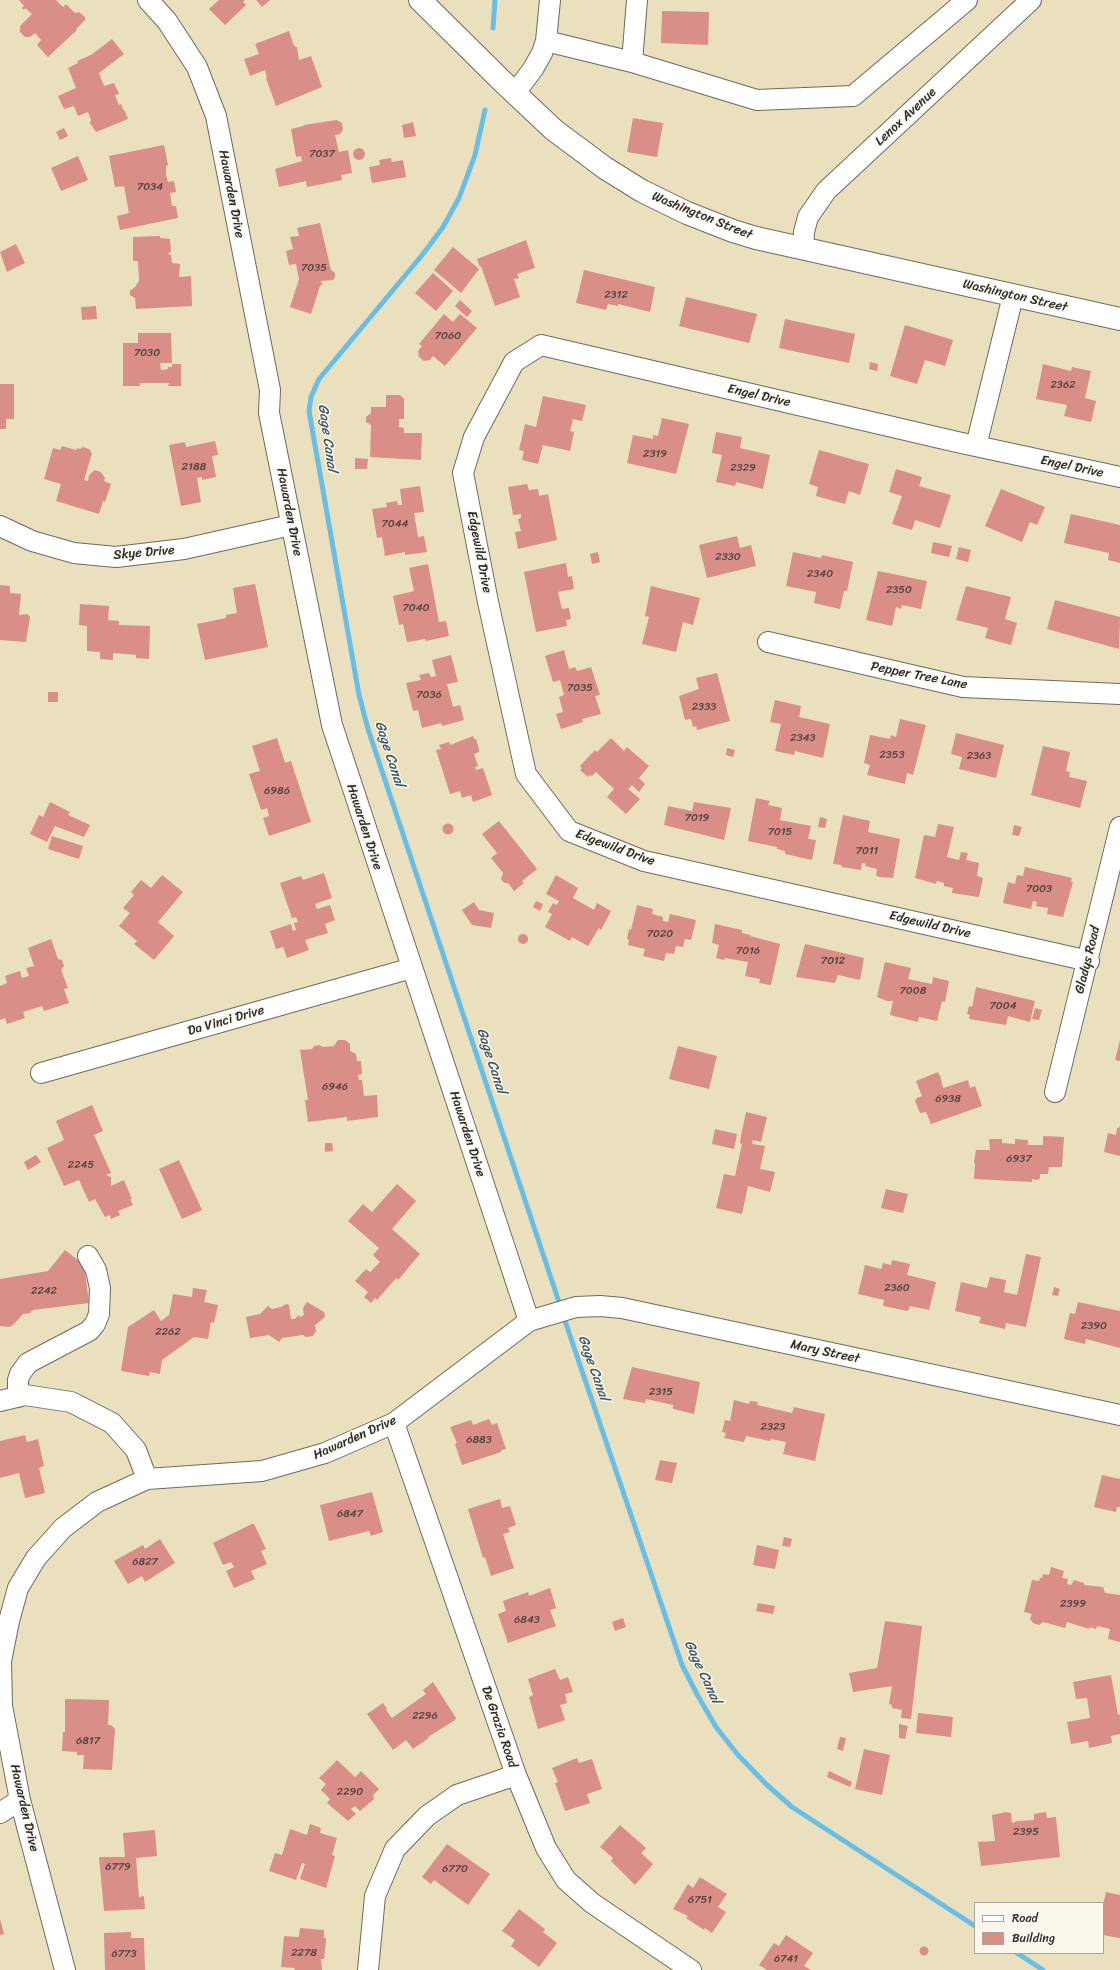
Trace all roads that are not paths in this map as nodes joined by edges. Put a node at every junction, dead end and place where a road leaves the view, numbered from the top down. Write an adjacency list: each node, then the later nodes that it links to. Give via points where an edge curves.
1 (148, 0): 17 (street, Hawarden Drive, via 167,21 197,67 216,116 270,390 270,413)
2 (420, 0): 9 (main road, Washington Street)
3 (550, 0): 7 (street)
4 (637, 0): 8 (street)
5 (967, 0): 8 (street, via 853,96 758,100)
6 (1031, 0): 10 (street, Lenox Avenue, via 826,191 808,217)
7 (546, 41): 8 (street); 9 (street, via 533,69)
8 (632, 62)
9 (515, 93): 10 (main road, Washington Street, via 554,130 605,168 642,191 687,213 733,231)
10 (803, 248): 11 (main road, Washington Street)
11 (1013, 296): 12 (main road, Washington Street); 14 (street)
12 (1120, 319)
13 (541, 346): 14 (street, Engel Drive); 21 (street, Edgewild Drive, via 514,362 474,437 463,473 526,774 569,831 644,861)
14 (976, 446): 15 (street, Engel Drive)
15 (1120, 477)
16 (0, 526): 17 (street, Skye Drive, via 32,541 74,553 116,557 184,549)
17 (291, 526): 22 (street, Hawarden Drive, via 332,725)
18 (768, 642): 19 (street, Pepper Tree Lane, via 963,687)
19 (1120, 694)
20 (1120, 827): 21 (street, Gladys Road)
21 (1089, 961): 24 (street, Gladys Road)
22 (412, 968): 23 (street, Da Vinci Drive); 26 (street, Hawarden Drive)
23 (41, 1073)
24 (1055, 1092)
25 (88, 1256): 27 (street, via 96,1270 100,1288 95,1324 89,1331 28,1363)
26 (529, 1321): 28 (street, Mary Street, via 576,1307 622,1308); 29 (street, Hawarden Drive)
27 (9, 1399): 30 (street, via 26,1395 71,1402 112,1423 136,1450)
28 (1120, 1415)
29 (394, 1423): 30 (street, Hawarden Drive, via 325,1453 262,1471); 31 (street, De Grazia Road)
30 (147, 1479): 32 (street, Hawarden Drive, via 97,1502 64,1528 36,1558 18,1588 1,1660 2,1706)
31 (516, 1775): 35 (street, via 457,1795 427,1816 395,1849 374,1896); 36 (street, De Grazia Road, via 546,1848 566,1880 592,1903)
32 (20, 1800): 33 (street); 34 (street, Hawarden Drive)
33 (0, 1813)
34 (65, 1970)
35 (368, 1970)
36 (692, 1970)

